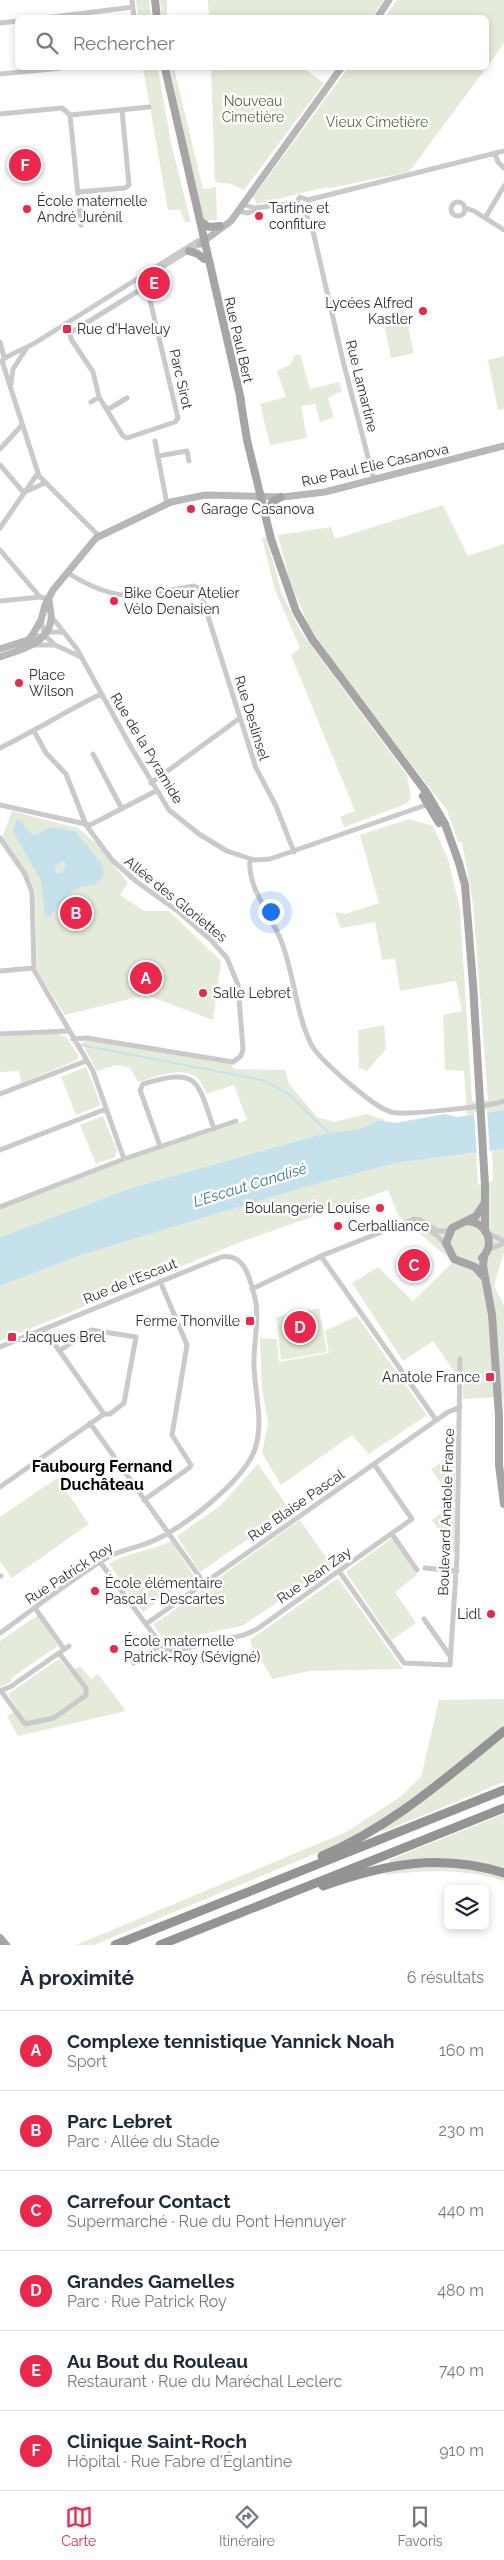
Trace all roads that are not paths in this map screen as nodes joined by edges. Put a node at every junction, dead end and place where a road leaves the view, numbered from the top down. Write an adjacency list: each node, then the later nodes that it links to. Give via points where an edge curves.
1 (132, 0): 4 (street)
2 (155, 0): 7 (main road)
3 (389, 0): 8 (street)
4 (133, 7): 5 (street); 6 (street)
5 (69, 15)
6 (134, 15)
7 (157, 15)
8 (379, 15)
9 (15, 21): 10 (street)
10 (0, 23)
11 (41, 70): 15 (street)
12 (161, 70): 37 (main road, via 170,117)
13 (165, 70): 33 (main road)
14 (340, 70): 27 (street)
15 (0, 74)
16 (149, 107): 17 (street)
17 (122, 110): 19 (street); 24 (street, via 130,185)
18 (0, 114): 19 (street, via 62,108)
19 (70, 115): 24 (street)
20 (504, 151): 21 (street)
21 (495, 154): 22 (street); 25 (street)
22 (504, 168)
23 (504, 186): 32 (street)
24 (78, 192): 34 (street)
25 (308, 200): 26 (street, via 300,198); 31 (street, via 310,207)
26 (296, 203): 28 (street); 31 (street, via 298,210)
27 (242, 204): 28 (street); 30 (street)
28 (260, 207): 30 (street, via 248,213)
29 (465, 208): 32 (street)
30 (237, 211): 35 (street); 37 (street, via 222,229)
31 (305, 212): 63 (street, Rue Lamartine, via 329,292 329,304)
32 (485, 218): 36 (street)
33 (200, 221): 35 (main road); 37 (main road)
34 (81, 226)
35 (220, 226): 37 (street)
36 (504, 230)
37 (202, 240): 38 (street); 39 (main road, Rue Paul Bert); 40 (street); 42 (main road, Rue Paul Bert)
38 (189, 252): 39 (main road); 40 (street)
39 (204, 259): 42 (main road, Rue Paul Bert)
40 (138, 280): 41 (street, Parc Sirot); 43 (street)
41 (143, 288): 44 (street, Parc Sirot); 54 (street, Parc Sirot, via 149,296 178,418 175,422 127,438 122,436)
42 (214, 288): 66 (main road, Rue Paul Bert)
43 (102, 302): 44 (street); 46 (street)
44 (106, 310): 51 (street, Parc Sirot, via 70,335 93,372)
45 (0, 342): 47 (street)
46 (28, 347): 47 (street); 48 (street)
47 (4, 361): 48 (street, via 15,359); 49 (street); 50 (street)
48 (16, 363): 49 (street)
49 (13, 369): 50 (street)
50 (11, 392): 55 (street)
51 (99, 397): 53 (street); 54 (street, Parc Sirot)
52 (127, 398): 54 (street)
53 (91, 402)
54 (107, 410)
55 (22, 425): 58 (street); 62 (street)
56 (155, 441): 59 (street)
57 (504, 446): 63 (street, Rue Paul Elie Casanova)
58 (0, 449)
59 (158, 456): 60 (street, via 187,451); 68 (street)
60 (189, 461)
61 (0, 465): 65 (street)
62 (38, 473): 64 (street); 65 (street)
63 (374, 480): 67 (street, Rue Paul Elie Casanova, via 330,491)
64 (45, 482): 65 (street); 71 (street)
65 (24, 493): 70 (street)
66 (263, 497): 67 (street, Rue Paul Elie Casanova); 68 (street, Rue Paul Elie Casanova, via 205,495); 69 (main road); 74 (main road, via 275,554)
67 (281, 497): 69 (main road, via 272,502)
68 (167, 504): 71 (street, Rue Paul Elie Casanova)
69 (269, 512): 74 (main road)
70 (0, 528)
71 (99, 536): 73 (street, Rue Paul Elie Casanova)
72 (0, 550): 75 (street)
73 (68, 573): 76 (street, Rue Paul Elie Casanova); 88 (street, Rue Deslinsel, via 95,588 120,596 193,586 199,588)
74 (285, 582): 94 (main road, via 308,632 400,754)
75 (40, 596): 76 (street); 77 (street)
76 (49, 599): 78 (street); 79 (street)
77 (0, 601)
78 (51, 616): 80 (street, Rue de la Pyramide); 81 (street)
79 (41, 620): 81 (street); 82 (street)
80 (63, 632): 81 (street); 86 (street, Rue de la Pyramide)
81 (44, 634): 82 (street); 83 (street)
82 (30, 642): 83 (street); 84 (street); 85 (street)
83 (55, 645): 86 (street)
84 (0, 649)
85 (0, 657)
86 (82, 658): 87 (street, Rue de la Pyramide)
87 (101, 694): 89 (street, via 57,715 52,722); 92 (street, Rue de la Pyramide)
88 (240, 718): 92 (street); 99 (street, Rue Deslinsel, via 256,768 278,810)
89 (34, 731): 90 (street); 97 (street, Allée des Gloriettes, via 46,753 68,777)
90 (0, 748)
91 (93, 754): 96 (street)
92 (151, 783): 93 (street, Rue de la Pyramide)
93 (156, 791): 96 (street); 100 (street, Rue de la Pyramide, via 172,812 199,834 227,851)
94 (431, 803): 99 (street); 115 (main road, via 447,829 460,863 464,885)
95 (0, 804): 97 (street)
96 (122, 809): 97 (street)
97 (86, 825): 105 (street, Allée des Gloriettes, via 116,864 215,943 227,958 239,989 243,1045 241,1056 228,1062 88,1038)
98 (0, 838): 101 (street, via 23,870 31,888)
99 (294, 852): 100 (street, via 266,860)
100 (250, 859): 108 (street, via 249,875 282,942 305,1027 315,1051 328,1066 386,1110 398,1113)
101 (34, 968): 102 (street); 103 (street)
102 (0, 971)
103 (68, 1031): 104 (street); 105 (street)
104 (0, 1034)
105 (73, 1039): 106 (street)
106 (86, 1061): 107 (street); 109 (street)
107 (0, 1094)
108 (504, 1101)
109 (106, 1109): 113 (street); 114 (street)
110 (236, 1121): 111 (street)
111 (214, 1128): 112 (street); 112 (street, via 199,1086 193,1080 172,1075 143,1084 140,1090)
112 (160, 1146): 114 (street)
113 (0, 1150)
114 (124, 1159): 116 (street)
115 (485, 1202): 117 (main road, via 478,1214); 120 (main road)
116 (0, 1207)
117 (466, 1221): 119 (main road); 120 (main road, via 476,1222)
118 (404, 1224): 119 (street, via 419,1219 435,1230); 122 (street, via 415,1224 435,1234); 124 (street)
119 (450, 1230): 122 (main road)
120 (486, 1231): 121 (street); 123 (main road, via 489,1243)
121 (504, 1242): 123 (street)
122 (448, 1249): 125 (main road, via 454,1258)
123 (486, 1254): 125 (main road); 126 (main road)
124 (321, 1256): 128 (street); 136 (street)
125 (468, 1263): 126 (main road, via 478,1269)
126 (486, 1280): 135 (main road, via 492,1315)
127 (160, 1281): 128 (street, Rue de l'Escaut, via 227,1256 243,1264); 129 (street, Rue de l'Escaut); 141 (street, via 187,1343 172,1435 191,1465)
128 (252, 1289): 143 (street, Rue Patrick Roy, via 256,1304 254,1357 259,1424 255,1449 248,1465 230,1486)
129 (44, 1329): 130 (street, Rue de l'Escaut); 131 (street)
130 (0, 1347)
131 (59, 1351): 134 (street); 134 (street, via 91,1330 136,1337 124,1402 110,1414)
132 (460, 1360): 133 (street, Boulevard Anatole France)
133 (460, 1407): 136 (street, Rue Blaise Pascal); 149 (street, Boulevard Anatole France)
134 (104, 1414): 137 (street)
135 (499, 1416): 138 (main road); 142 (main road, via 499,1465)
136 (436, 1420): 139 (street, Rue Blaise Pascal)
137 (90, 1423): 140 (street); 141 (street)
138 (504, 1445)
139 (374, 1464): 144 (street, Rue Jean Zay, via 412,1519); 150 (street, Rue Blaise Pascal)
140 (0, 1486)
141 (144, 1500): 143 (street)
142 (504, 1504)
143 (168, 1532): 145 (street, Rue Patrick Roy, via 154,1541 116,1553); 150 (street)
144 (392, 1534): 147 (street); 148 (street, Rue Jean Zay)
145 (100, 1562): 151 (street, Rue Patrick Roy); 153 (street)
146 (425, 1568): 149 (street)
147 (417, 1570)
148 (339, 1571): 155 (street, Rue Jean Zay, via 248,1633 173,1651); 157 (street, Boulevard Anatole France, via 404,1663 450,1664)
149 (457, 1571): 157 (street, Boulevard Anatole France)
150 (204, 1583): 153 (street, Rue Blaise Pascal)
151 (35, 1608): 154 (street, Rue Patrick Roy); 156 (street)
152 (424, 1619): 157 (street)
153 (146, 1624): 155 (street)
154 (0, 1633)
155 (160, 1645): 158 (street)
156 (64, 1649): 159 (street); 159 (street, via 86,1688 86,1695 54,1718 25,1724)
157 (450, 1656)
158 (134, 1663)
159 (1, 1691)
160 (504, 1731): 164 (highway, via 382,1826)
161 (504, 1790): 164 (highway)
162 (504, 1808): 165 (highway)
163 (504, 1873): 165 (highway, via 454,1863 408,1863 369,1870)
164 (256, 1889): 168 (highway)
165 (266, 1903): 169 (highway)
166 (0, 1938): 167 (main road)
167 (6, 1945)
168 (115, 1945)
169 (160, 1945)

